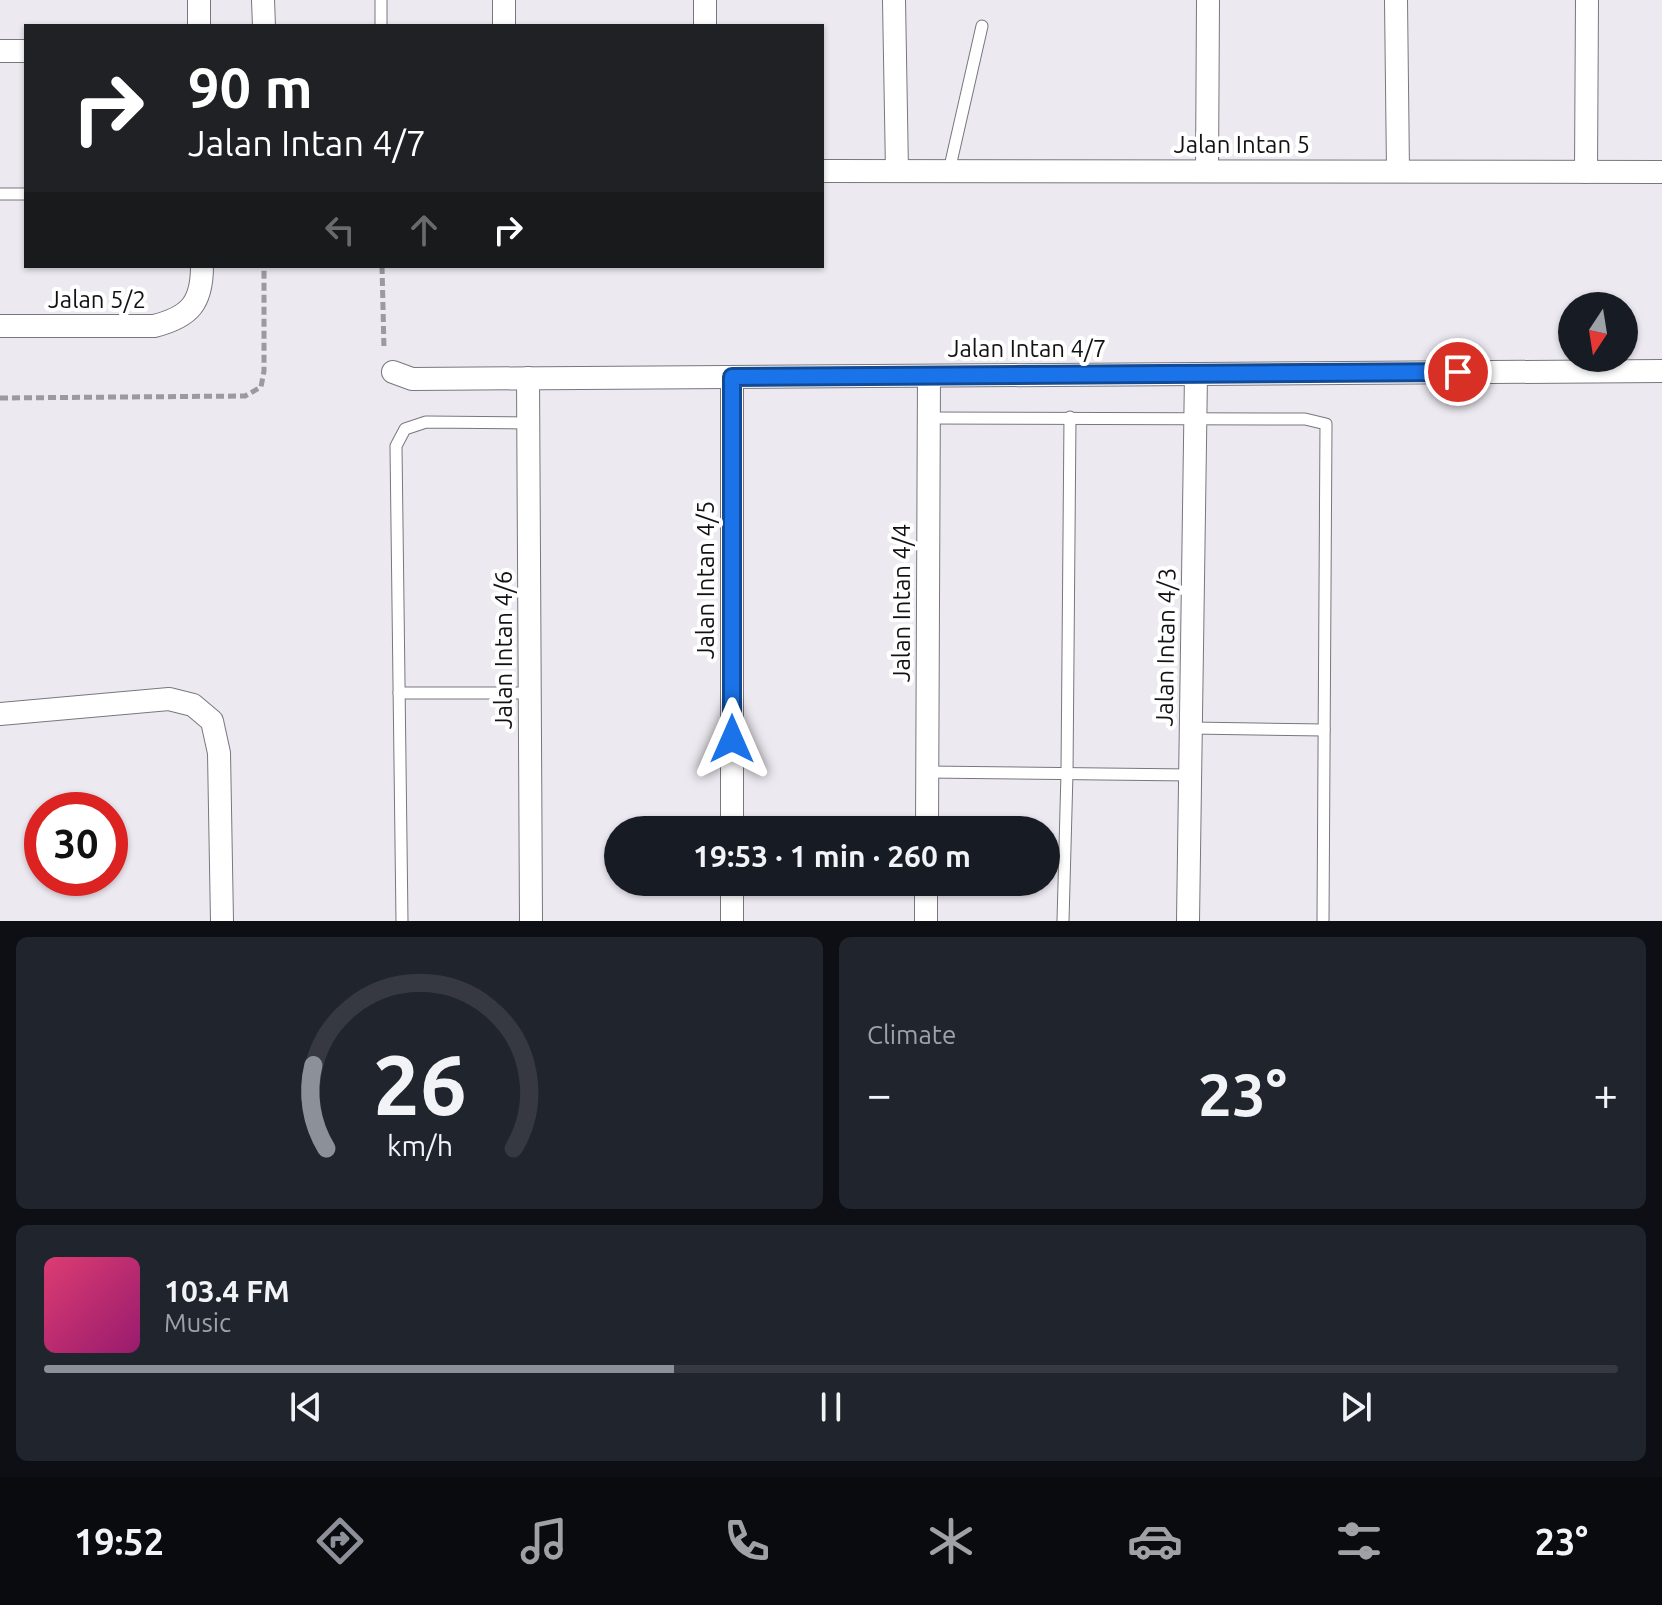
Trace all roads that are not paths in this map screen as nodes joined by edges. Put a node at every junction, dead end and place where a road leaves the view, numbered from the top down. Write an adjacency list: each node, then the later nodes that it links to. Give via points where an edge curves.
1 (199, 0): 10 (street)
2 (263, 0): 11 (street)
3 (381, 0): 12 (lane)
4 (504, 0): 13 (street)
5 (705, 0): 14 (street)
6 (894, 0): 19 (street)
7 (1208, 0): 21 (street)
8 (1396, 0): 22 (street)
9 (1587, 0): 23 (street)
10 (199, 24)
11 (264, 24)
12 (381, 24)
13 (504, 24)
14 (705, 24)
15 (982, 26): 20 (lane)
16 (0, 51): 17 (street)
17 (24, 51)
18 (824, 171): 19 (street, Jalan Intan 5)
19 (897, 171): 20 (street, Jalan Intan 5)
20 (949, 171): 21 (street, Jalan Intan 5)
21 (1207, 171): 22 (street, Jalan Intan 5)
22 (1398, 171): 23 (street, Jalan Intan 5)
23 (1586, 172): 24 (street, Jalan Intan 5)
24 (1662, 172)
25 (0, 194): 26 (lane)
26 (24, 194)
27 (202, 268): 28 (street, Jalan 5/2, via 197,299 174,321 154,326)
28 (0, 326)
29 (1662, 371): 31 (street, Jalan Intan 4/7)
30 (393, 372): 34 (street, Jalan Intan 4/7, via 412,379)
31 (1196, 374): 32 (street, Jalan Intan 4/7); 37 (street, Jalan Intan 4/3)
32 (929, 376): 33 (street, Jalan Intan 4/7); 36 (street, Jalan Intan 4/4)
33 (732, 377): 34 (street, Jalan Intan 4/7); 47 (street, Jalan Intan 4/5)
34 (528, 378): 38 (street, Jalan Intan 4/6)
35 (1070, 417): 36 (lane); 37 (lane); 45 (lane)
36 (928, 418): 44 (street, Jalan Intan 4/4)
37 (1195, 418): 42 (street, Jalan Intan 4/3); 43 (lane, via 1305,419 1326,424)
38 (529, 423): 39 (lane, via 426,422 405,429 396,446); 40 (street, Jalan Intan 4/6)
39 (399, 693): 40 (lane); 52 (lane)
40 (530, 693): 53 (street, Jalan Intan 4/6)
41 (0, 714): 51 (street, via 169,699 193,705 212,721 219,753)
42 (1191, 728): 43 (lane); 46 (street, Jalan Intan 4/3)
43 (1324, 730): 58 (lane)
44 (927, 772): 45 (lane); 48 (street, Jalan Intan 4/4)
45 (1067, 773): 46 (lane); 56 (lane)
46 (1190, 775): 57 (street, Jalan Intan 4/3)
47 (732, 816)
48 (927, 816)
49 (732, 896): 54 (street)
50 (926, 896): 55 (street)
51 (222, 921)
52 (402, 921)
53 (531, 921)
54 (732, 921)
55 (926, 921)
56 (1063, 921)
57 (1188, 921)
58 (1323, 921)

